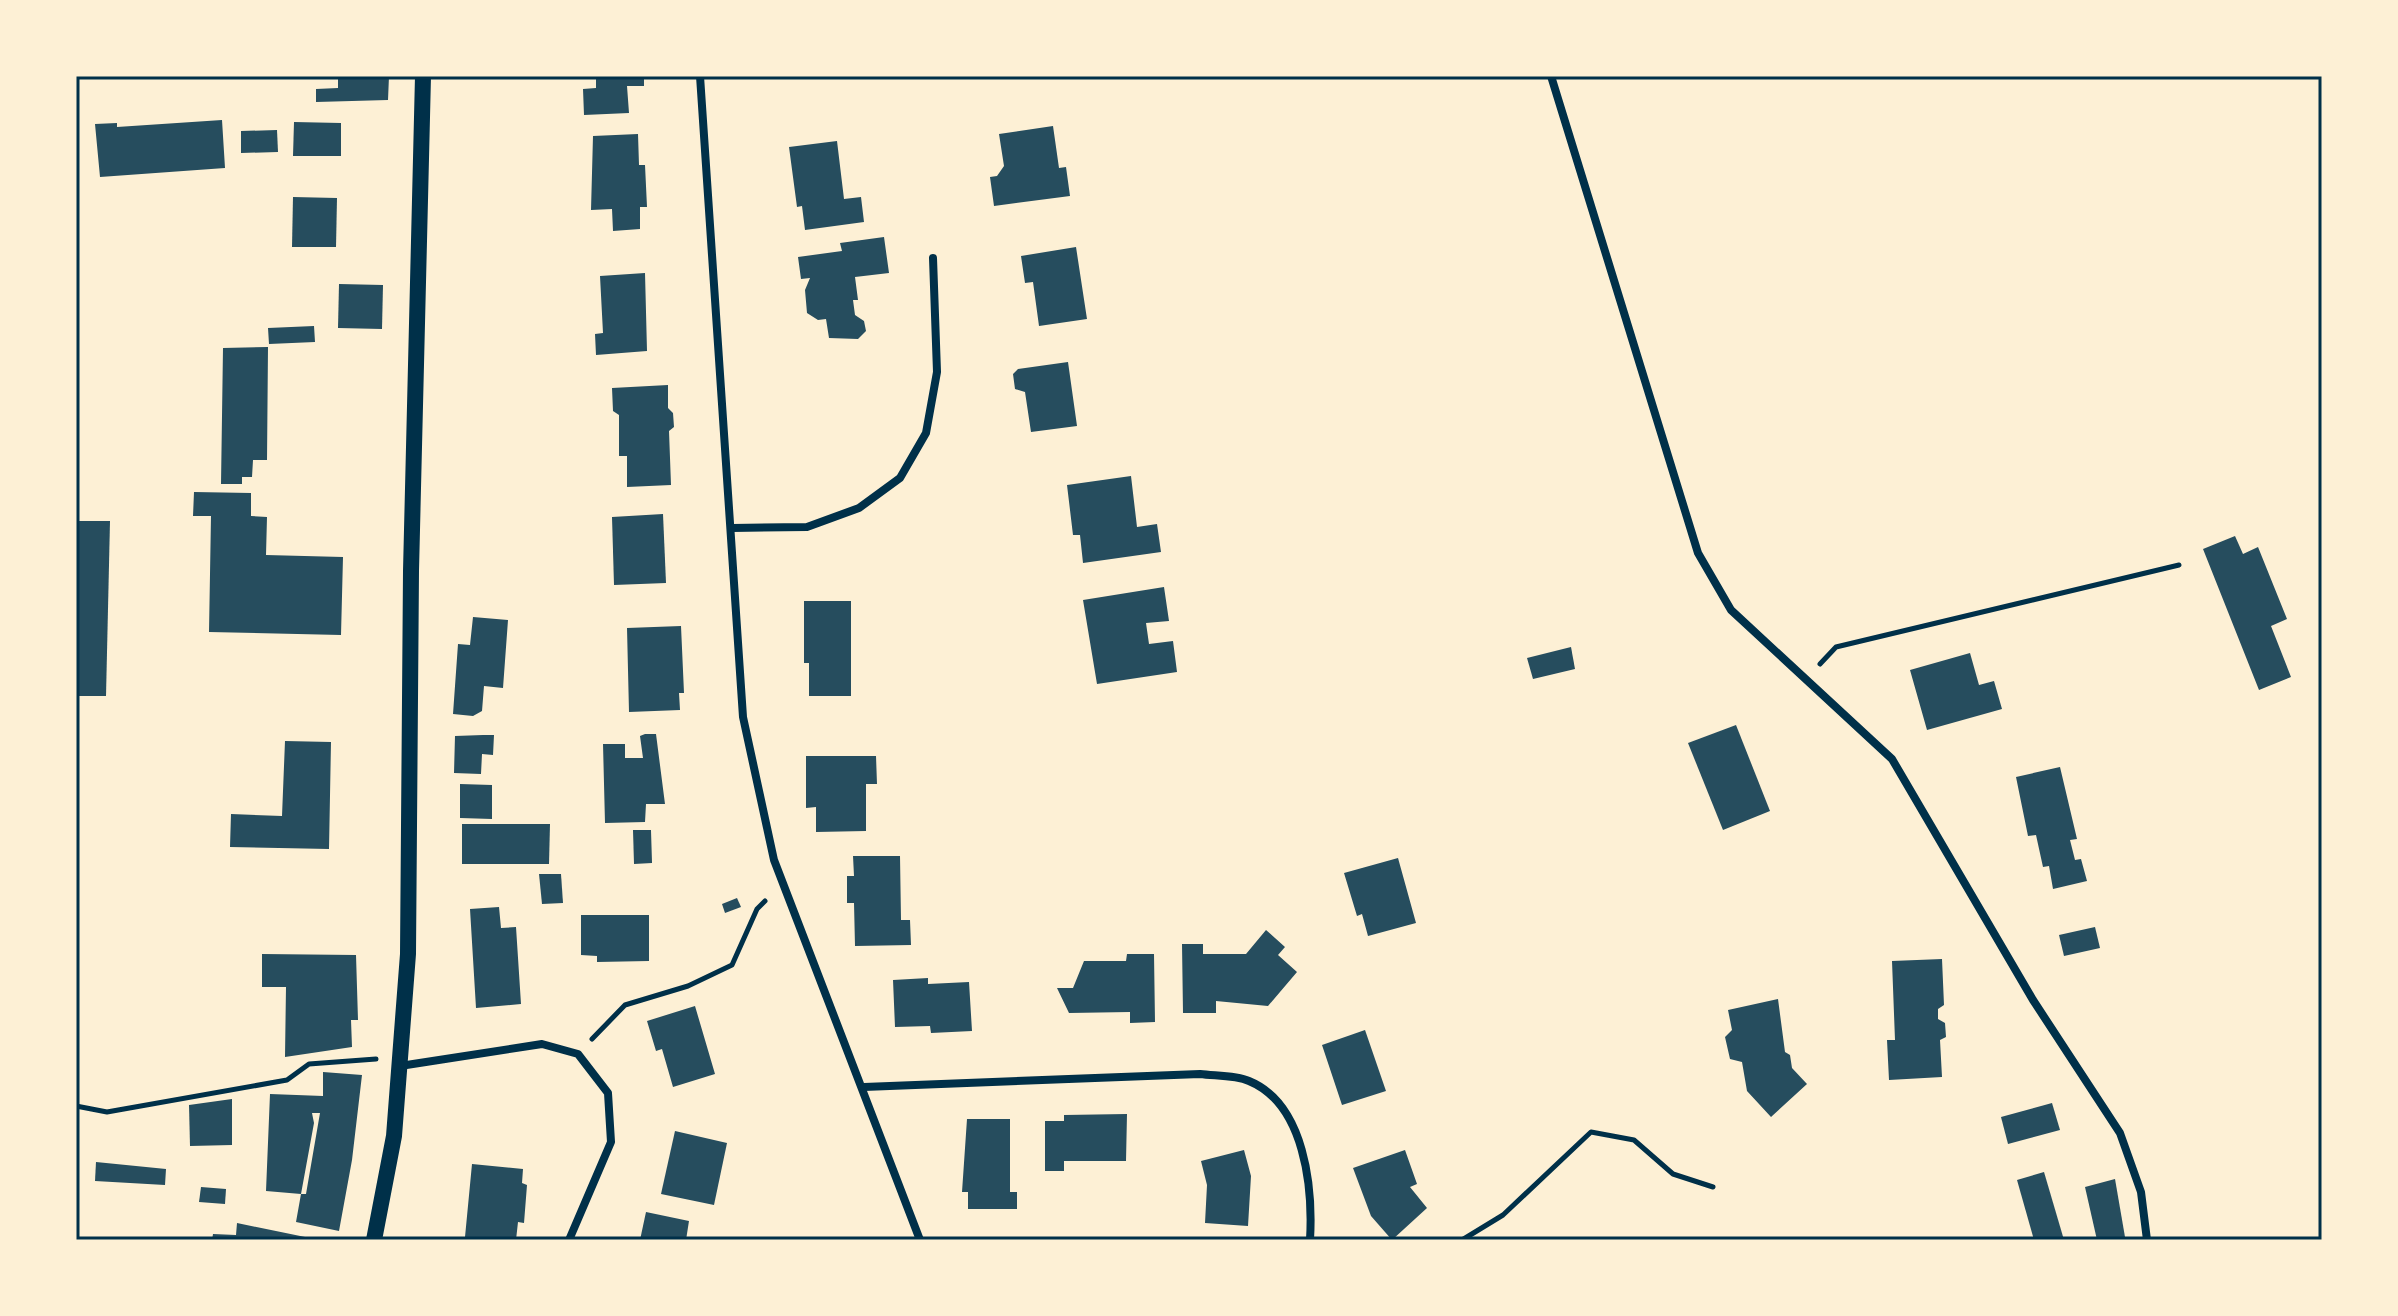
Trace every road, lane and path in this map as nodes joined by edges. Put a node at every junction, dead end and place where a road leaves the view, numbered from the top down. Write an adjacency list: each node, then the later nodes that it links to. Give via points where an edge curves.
1 (423, 76): 10 (main road, via 408,938)
2 (700, 76): 5 (street)
3 (1551, 76): 7 (street, via 1698,553 1731,610)
4 (933, 258): 5 (street, via 937,372 926,433 900,478 859,508 807,527)
5 (732, 528): 8 (street, via 743,717)
6 (2179, 565): 7 (path, via 1836,647)
7 (1806, 679): 19 (street, via 1892,759 2033,1000 2120,1133 2141,1192)
8 (783, 881): 9 (path, via 757,909 732,965 688,986 625,1005); 11 (street)
9 (578, 1054): 10 (street, via 542,1044); 15 (street, via 608,1093 611,1142)
10 (401, 1061): 12 (path, via 309,1064 287,1080 107,1112); 14 (main road, via 394,1136)
11 (864, 1087): 16 (street); 17 (street, via 1200,1074 1249,1081 1282,1104 1305,1161)
12 (76, 1106)
13 (1713, 1187): 18 (path, via 1673,1174 1634,1140 1591,1132 1503,1215)
14 (374, 1240)
15 (569, 1240)
16 (920, 1240)
17 (1310, 1240)
18 (1462, 1240)
19 (2147, 1240)

